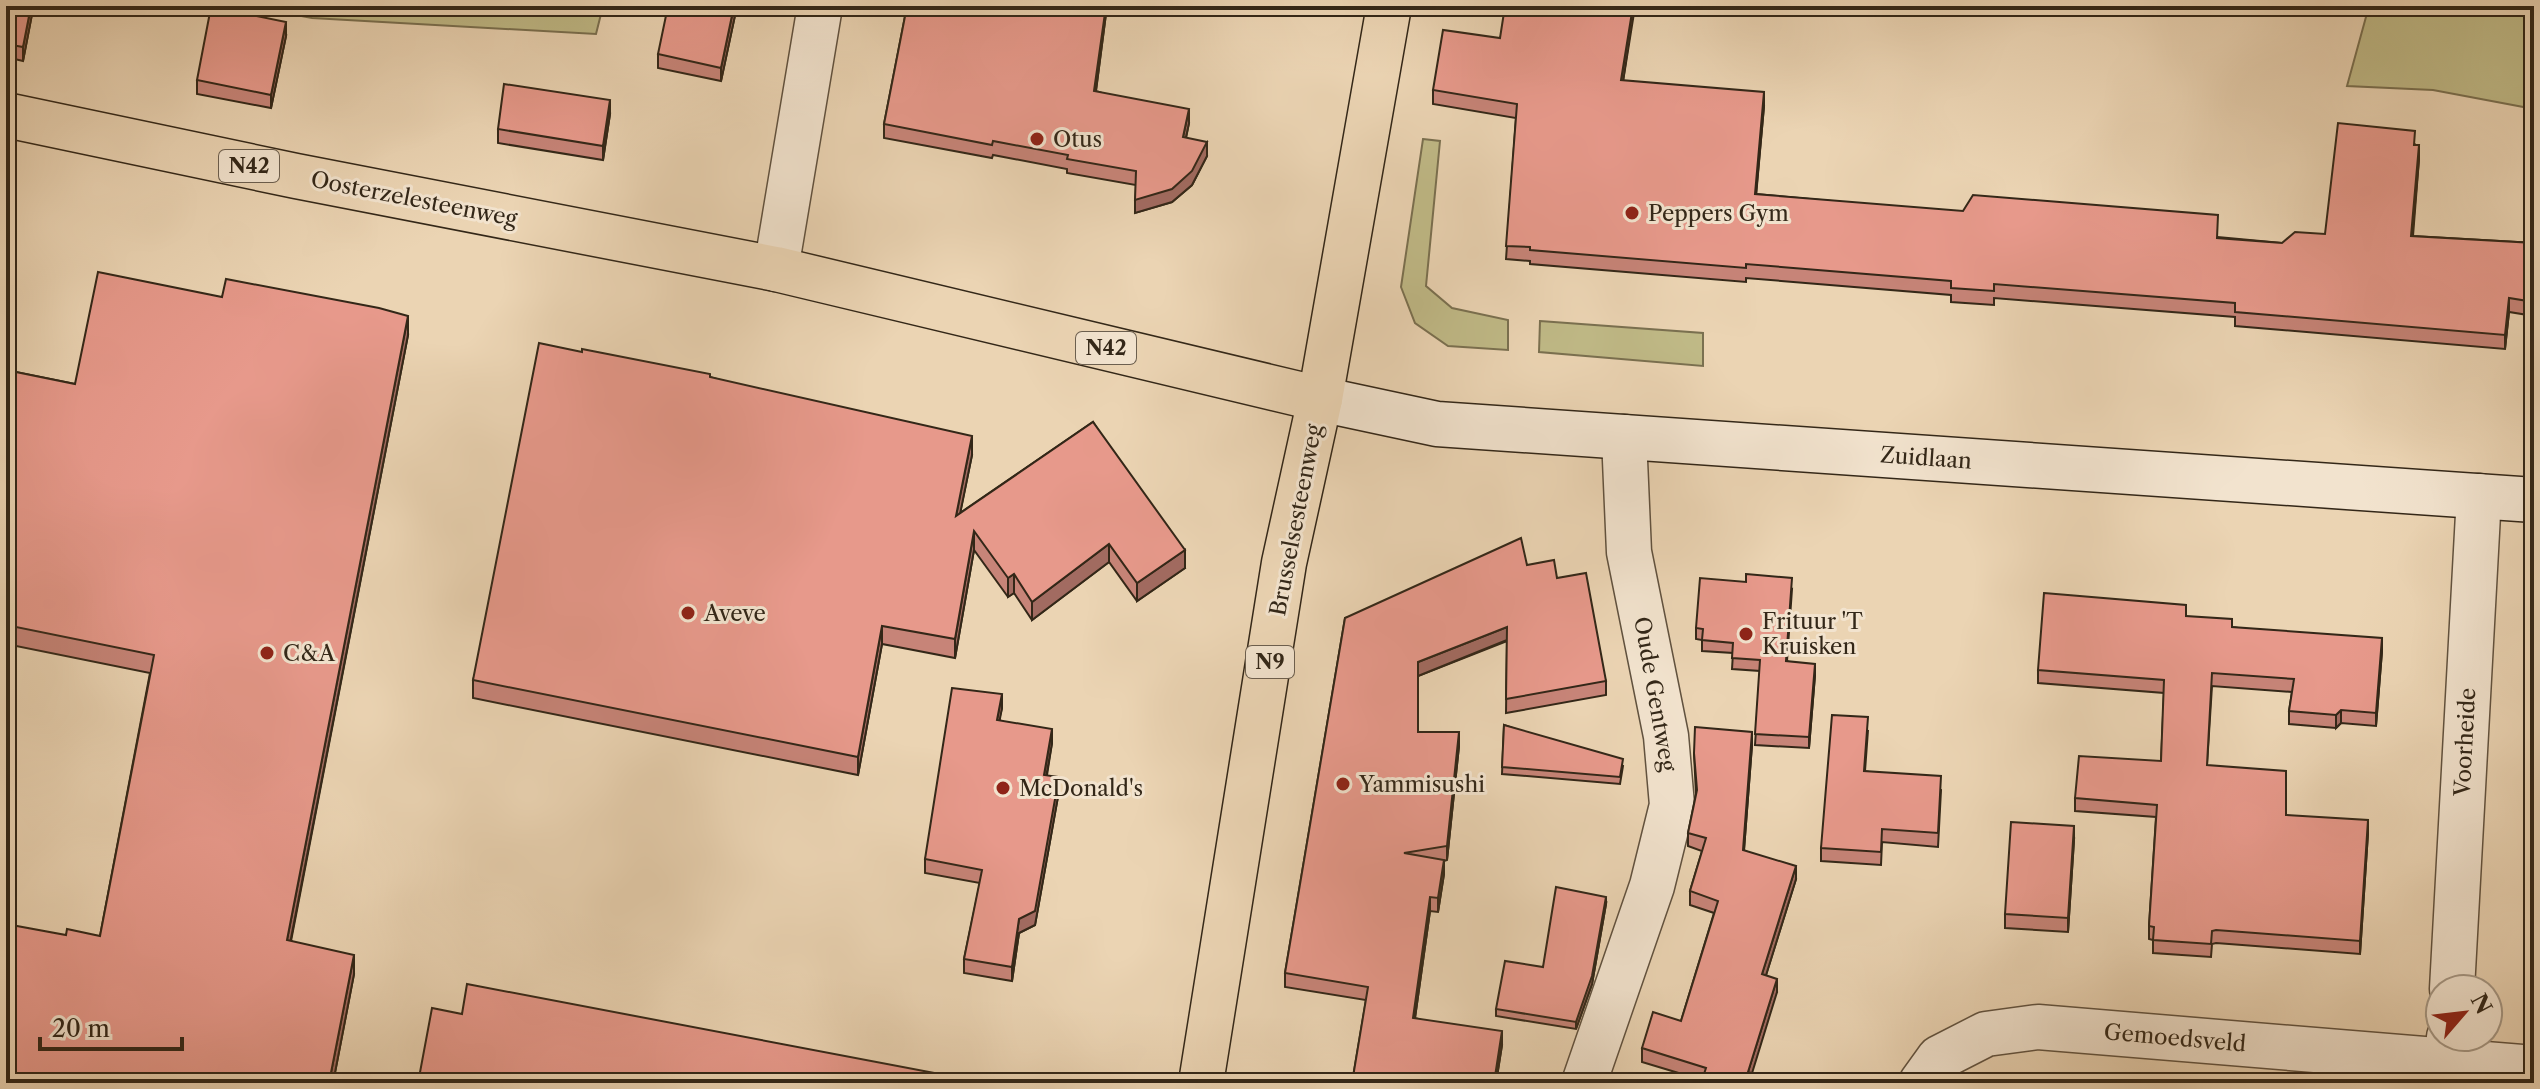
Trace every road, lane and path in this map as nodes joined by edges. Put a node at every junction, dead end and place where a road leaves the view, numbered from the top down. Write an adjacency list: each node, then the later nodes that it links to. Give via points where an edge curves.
1 (820, 6): 4 (street)
2 (1389, 6): 5 (main road, Brusselsesteenweg / N9)
3 (6, 115): 4 (main road, Oosterzelesteenweg / N42)
4 (776, 269): 5 (main road, Oosterzelesteenweg / N42)
5 (1320, 399): 6 (street, Zuidlaan, via 1437,424); 13 (main road, Brusselsesteenweg / N9, via 1284,563)
6 (1624, 437): 7 (street, Zuidlaan); 14 (street, Oude Gentweg, via 1629,552 1666,736 1672,805 1652,886)
7 (2479, 496): 8 (street, Zuidlaan); 9 (street, Voorheide)
8 (2534, 500)
9 (2453, 973)
10 (2424, 1048): 15 (street, Gemoedsveld, via 2038,1027 1986,1034 1939,1058)
11 (2466, 1053): 12 (street)
12 (2534, 1068)
13 (1201, 1083)
14 (1584, 1083)
15 (1921, 1083)

